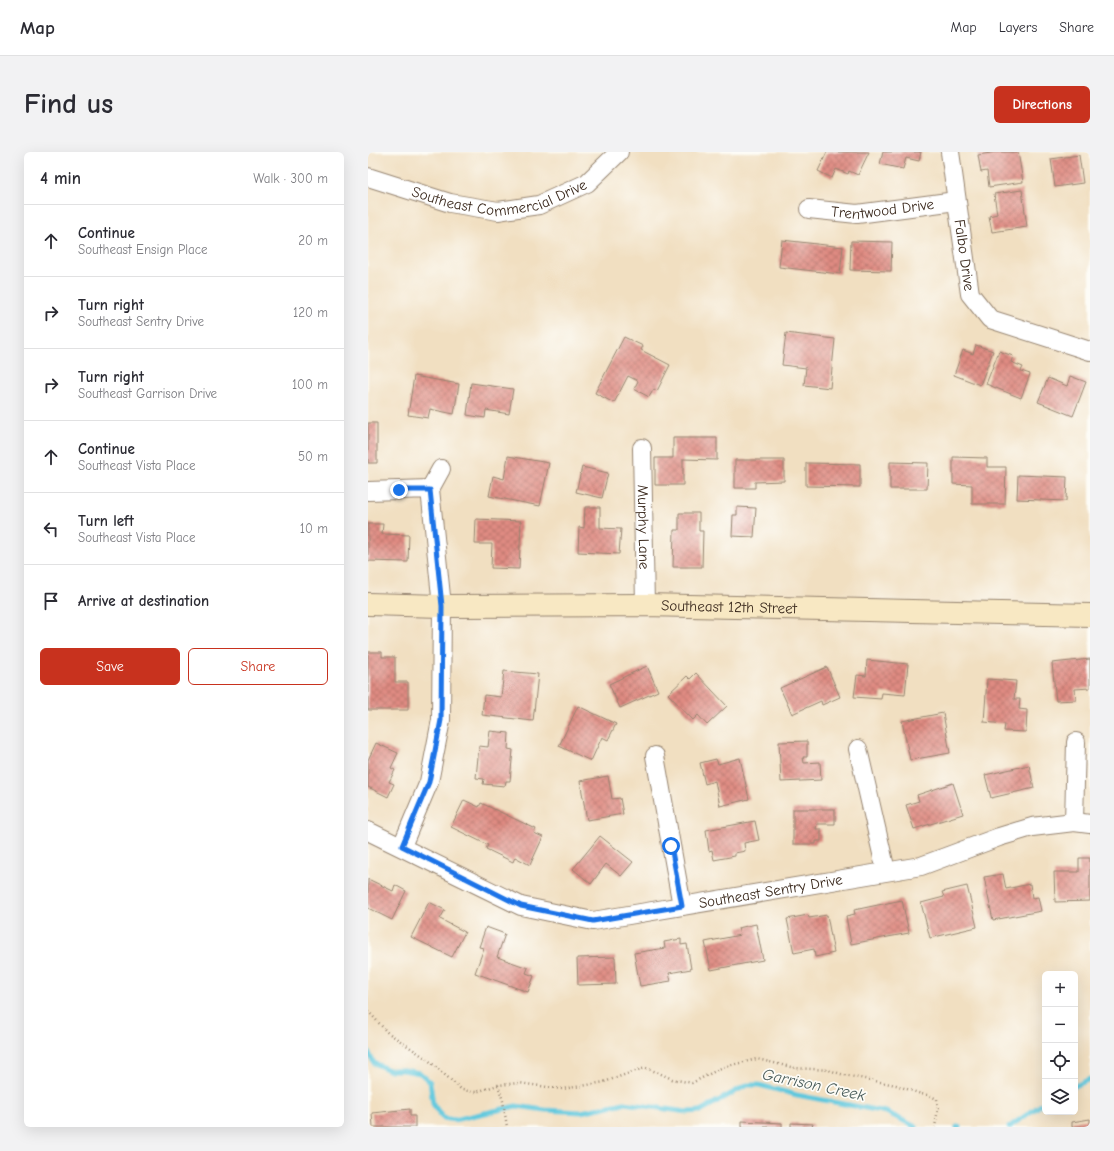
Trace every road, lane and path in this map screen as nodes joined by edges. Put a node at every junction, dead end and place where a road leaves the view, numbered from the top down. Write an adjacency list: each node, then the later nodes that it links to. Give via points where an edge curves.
1 (619, 152): 3 (street, Southeast Commercial Drive, via 587,183 540,206 498,211 450,203)
2 (950, 152): 4 (street, Falbo Drive)
3 (368, 177)
4 (956, 201): 5 (street, Trentwood Drive, via 857,214); 6 (street, Falbo Drive, via 970,294 990,319)
5 (809, 209)
6 (1090, 351)
7 (642, 448): 12 (street, Murphy Lane)
8 (441, 469): 10 (street)
9 (368, 490): 10 (street)
10 (430, 490): 13 (street)
11 (368, 604): 13 (main road, Southeast 12th Street)
12 (645, 605): 13 (main road, Southeast 12th Street); 14 (main road, Southeast 12th Street)
13 (442, 606): 20 (street, via 441,720 429,782)
14 (1090, 615)
15 (1076, 742): 18 (street)
16 (858, 749): 21 (street)
17 (655, 756): 22 (street)
18 (1082, 823): 21 (street, Southeast Sentry Drive, via 1032,827 921,866)
19 (368, 831): 20 (street, Southeast Sentry Drive)
20 (402, 846): 22 (street, Southeast Sentry Drive, via 521,906 593,921)
21 (886, 871): 22 (street, Southeast Sentry Drive)
22 (682, 906)
23 (368, 1011): 24 (path, via 387,1032 427,1059 462,1090 476,1092)
24 (498, 1085): 25 (path); 26 (path, via 519,1083 562,1089 604,1082 646,1068 672,1080 692,1083 723,1067 757,1059 795,1068 829,1070 928,1095 937,1099)
25 (507, 1127)
26 (935, 1127)

